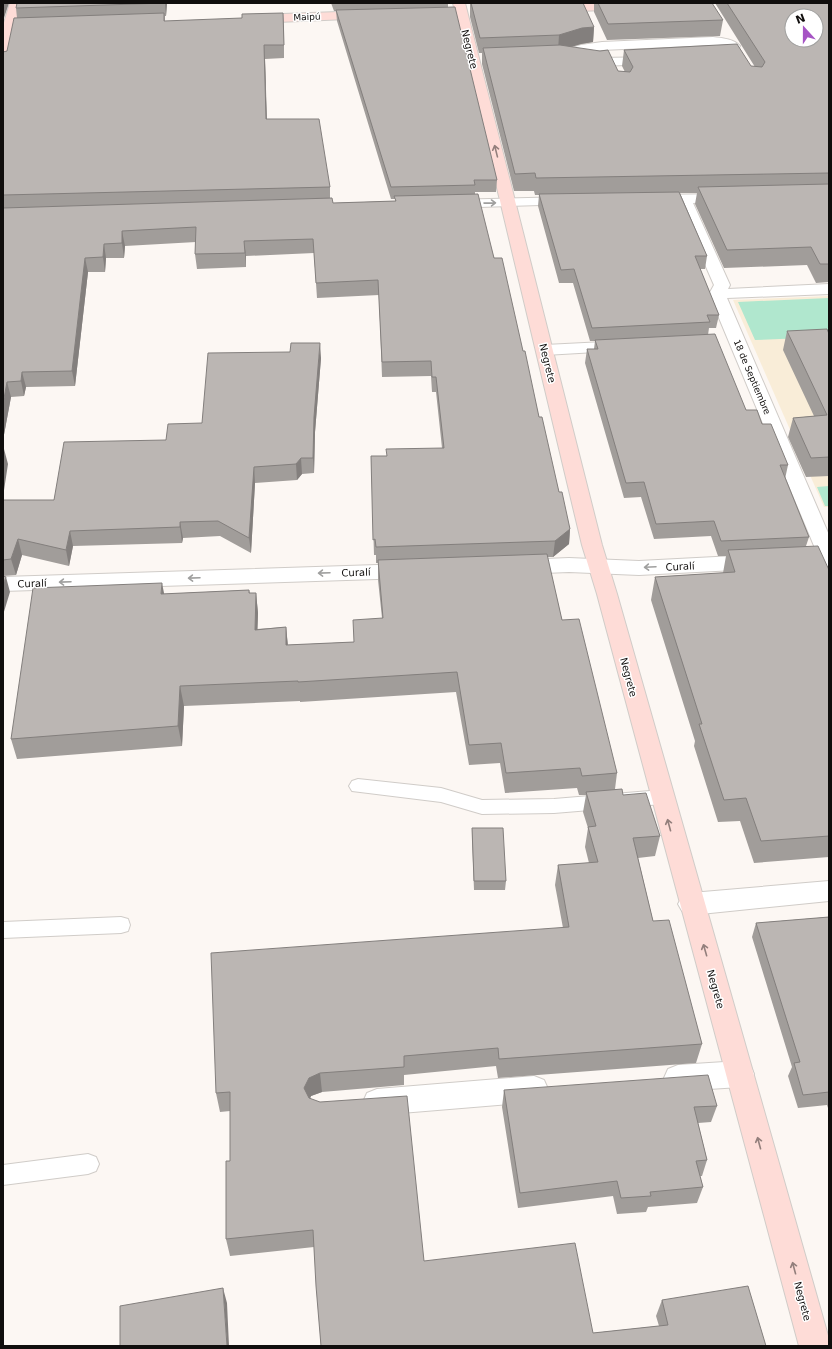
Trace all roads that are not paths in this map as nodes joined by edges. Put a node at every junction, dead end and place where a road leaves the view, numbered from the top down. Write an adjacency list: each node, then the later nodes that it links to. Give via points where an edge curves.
1 (16, 3): 8 (main road)
2 (678, 3): 3 (main road)
3 (545, 8)
4 (465, 9): 5 (main road); 19 (main road, Negrete, one-way to 4)
5 (448, 12)
6 (380, 14): 7 (main road, Maipú)
7 (238, 19)
8 (9, 26): 9 (main road); 14 (main road)
9 (25, 26)
10 (596, 32): 12 (street)
11 (726, 33): 12 (street, via 734,53 723,42 713,41)
12 (602, 46): 13 (street, via 553,56 614,67)
13 (667, 59)
14 (3, 61)
15 (684, 198): 16 (street); 18 (street); 22 (street, 18 de Septiembre, via 722,285)
16 (737, 198)
17 (581, 200): 19 (street)
18 (636, 200)
19 (509, 203): 20 (street, one-way to 19); 24 (main road, Negrete)
20 (438, 205)
21 (829, 289): 22 (street)
22 (717, 294): 25 (street, 18 de Septiembre, via 729,341)
23 (644, 345): 24 (street)
24 (545, 350): 26 (main road, Negrete)
25 (829, 558): 26 (street, Curalí, one-way to 26, via 639,568)
26 (598, 566): 27 (street, Curalí); 31 (main road, Negrete)
27 (505, 568)
28 (426, 570): 29 (street, Curalí, one-way to 29)
29 (3, 584)
30 (358, 786): 31 (lane, via 441,795 482,807 554,806)
31 (662, 797): 33 (main road, Negrete, one-way to 31)
32 (829, 891): 33 (street)
33 (691, 904): 36 (main road, Negrete, one-way to 33)
34 (121, 925): 35 (lane)
35 (3, 930)
36 (740, 1074): 37 (street); 42 (main road, Negrete, one-way to 36)
37 (653, 1080)
38 (559, 1088): 39 (street)
39 (353, 1103)
40 (88, 1164): 41 (lane)
41 (3, 1175)
42 (815, 1346)

